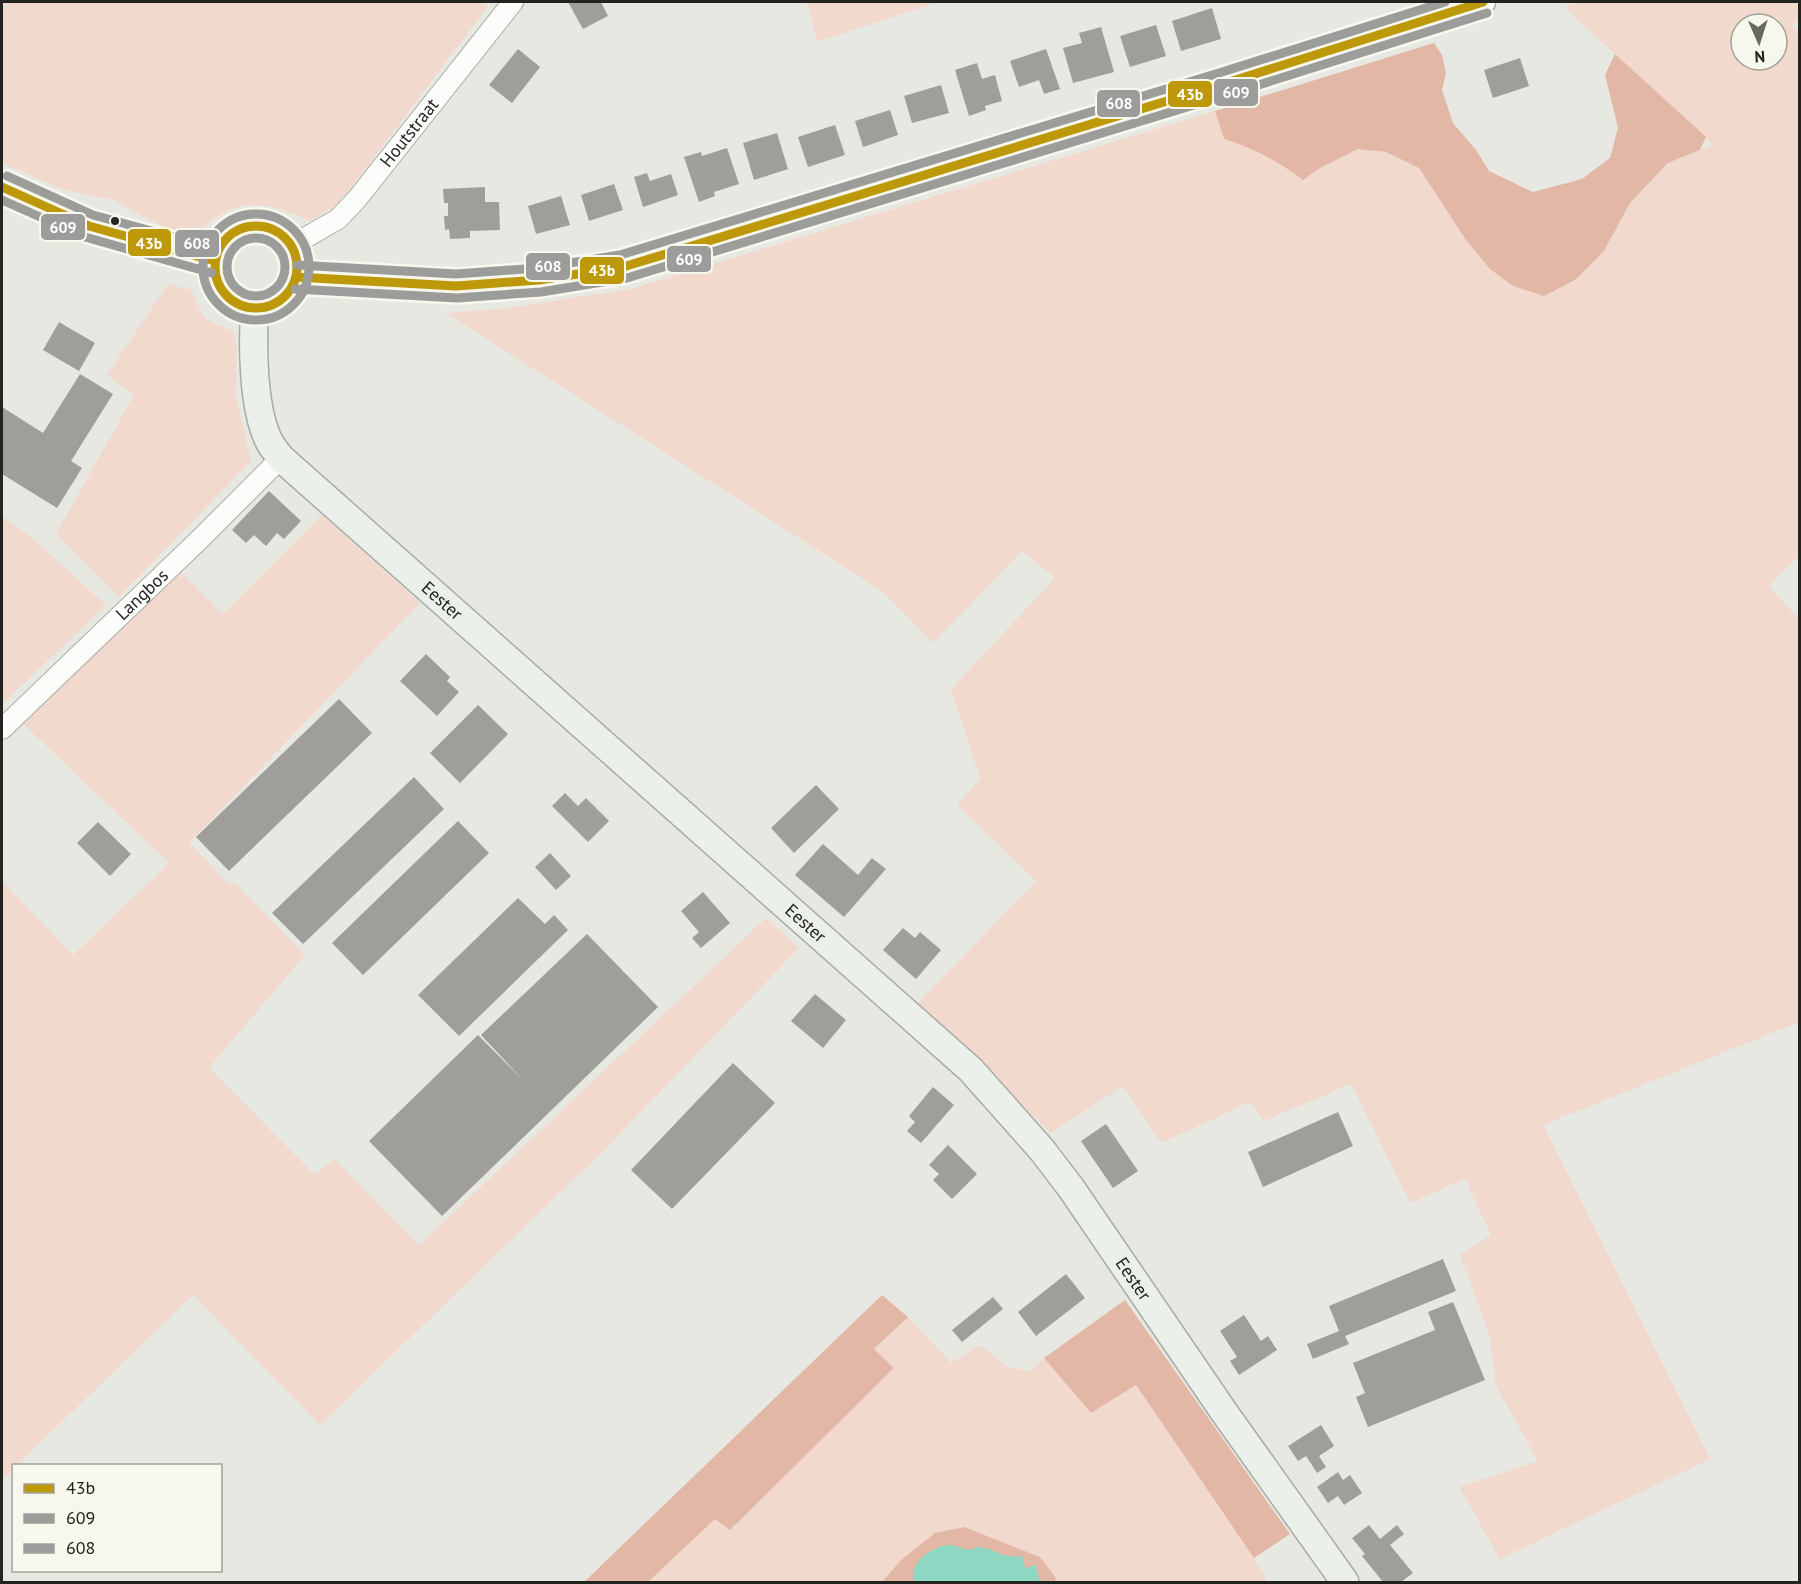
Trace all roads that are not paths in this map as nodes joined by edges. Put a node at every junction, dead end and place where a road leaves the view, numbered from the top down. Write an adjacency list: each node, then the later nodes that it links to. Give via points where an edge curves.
1 (513, 2): 4 (street, Houtstraat, via 357,199 338,219)
2 (1483, 2): 6 (street, via 623,267 539,280 456,286)
3 (2, 187): 5 (main road, via 89,226)
4 (291, 246): 5 (main road, via 274,230 251,226 224,240); 6 (main road)
5 (215, 261): 7 (main road, via 215,275 224,294 235,303)
6 (296, 277): 7 (main road, via 278,302)
7 (255, 309): 8 (main road, Eester, via 257,402 267,437)
8 (280, 458): 9 (street, Langbos); 10 (main road, Eester, via 971,1070 1071,1188)
9 (2, 729)
10 (1345, 1582)

